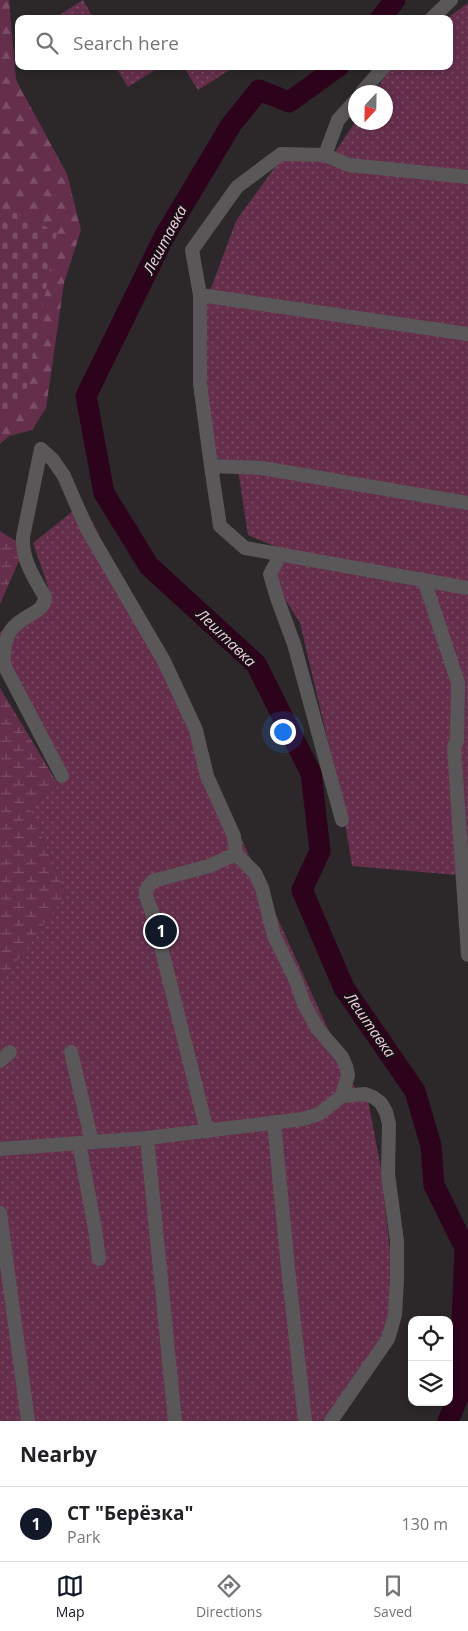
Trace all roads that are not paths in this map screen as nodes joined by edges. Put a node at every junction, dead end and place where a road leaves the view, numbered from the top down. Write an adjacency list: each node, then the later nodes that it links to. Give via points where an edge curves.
1 (450, 0): 2 (street)
2 (435, 15)
3 (381, 70): 4 (street)
4 (368, 85)
5 (348, 109): 6 (street, via 338,120)
6 (325, 155): 7 (street, via 349,165); 8 (street, via 281,154 237,187 192,250)
7 (468, 177)
8 (200, 295): 9 (street); 10 (street, via 200,384)
9 (468, 334)
10 (211, 466): 11 (street, via 262,468); 12 (street, via 220,526 245,548)
11 (468, 503)
12 (281, 554): 13 (street); 17 (street, via 270,574 294,644)
13 (424, 580): 14 (street); 15 (street, via 458,683)
14 (468, 588)
15 (463, 742): 19 (street, via 454,747)
16 (62, 776): 18 (street, via 0,654 0,642 10,624 45,601 24,558 23,548 41,449 64,476 87,529 164,661 196,730 207,776 234,836)
17 (342, 820)
18 (236, 854): 21 (street, via 255,873 262,888 274,936 304,1004 317,1028 346,1066 348,1075); 23 (street, via 209,866 153,881 146,890)
19 (468, 955)
20 (71, 1052): 25 (street)
21 (342, 1096): 22 (street, via 319,1114); 32 (street, via 365,1094 381,1103 386,1112 397,1280 395,1315 388,1339)
22 (274, 1122): 23 (street); 31 (street)
23 (207, 1130): 24 (street)
24 (147, 1138): 25 (street); 30 (street)
25 (85, 1142): 26 (street); 28 (street)
26 (0, 1149)
27 (0, 1213): 29 (street)
28 (99, 1259)
29 (28, 1421)
30 (175, 1421)
31 (305, 1421)
32 (331, 1421)

